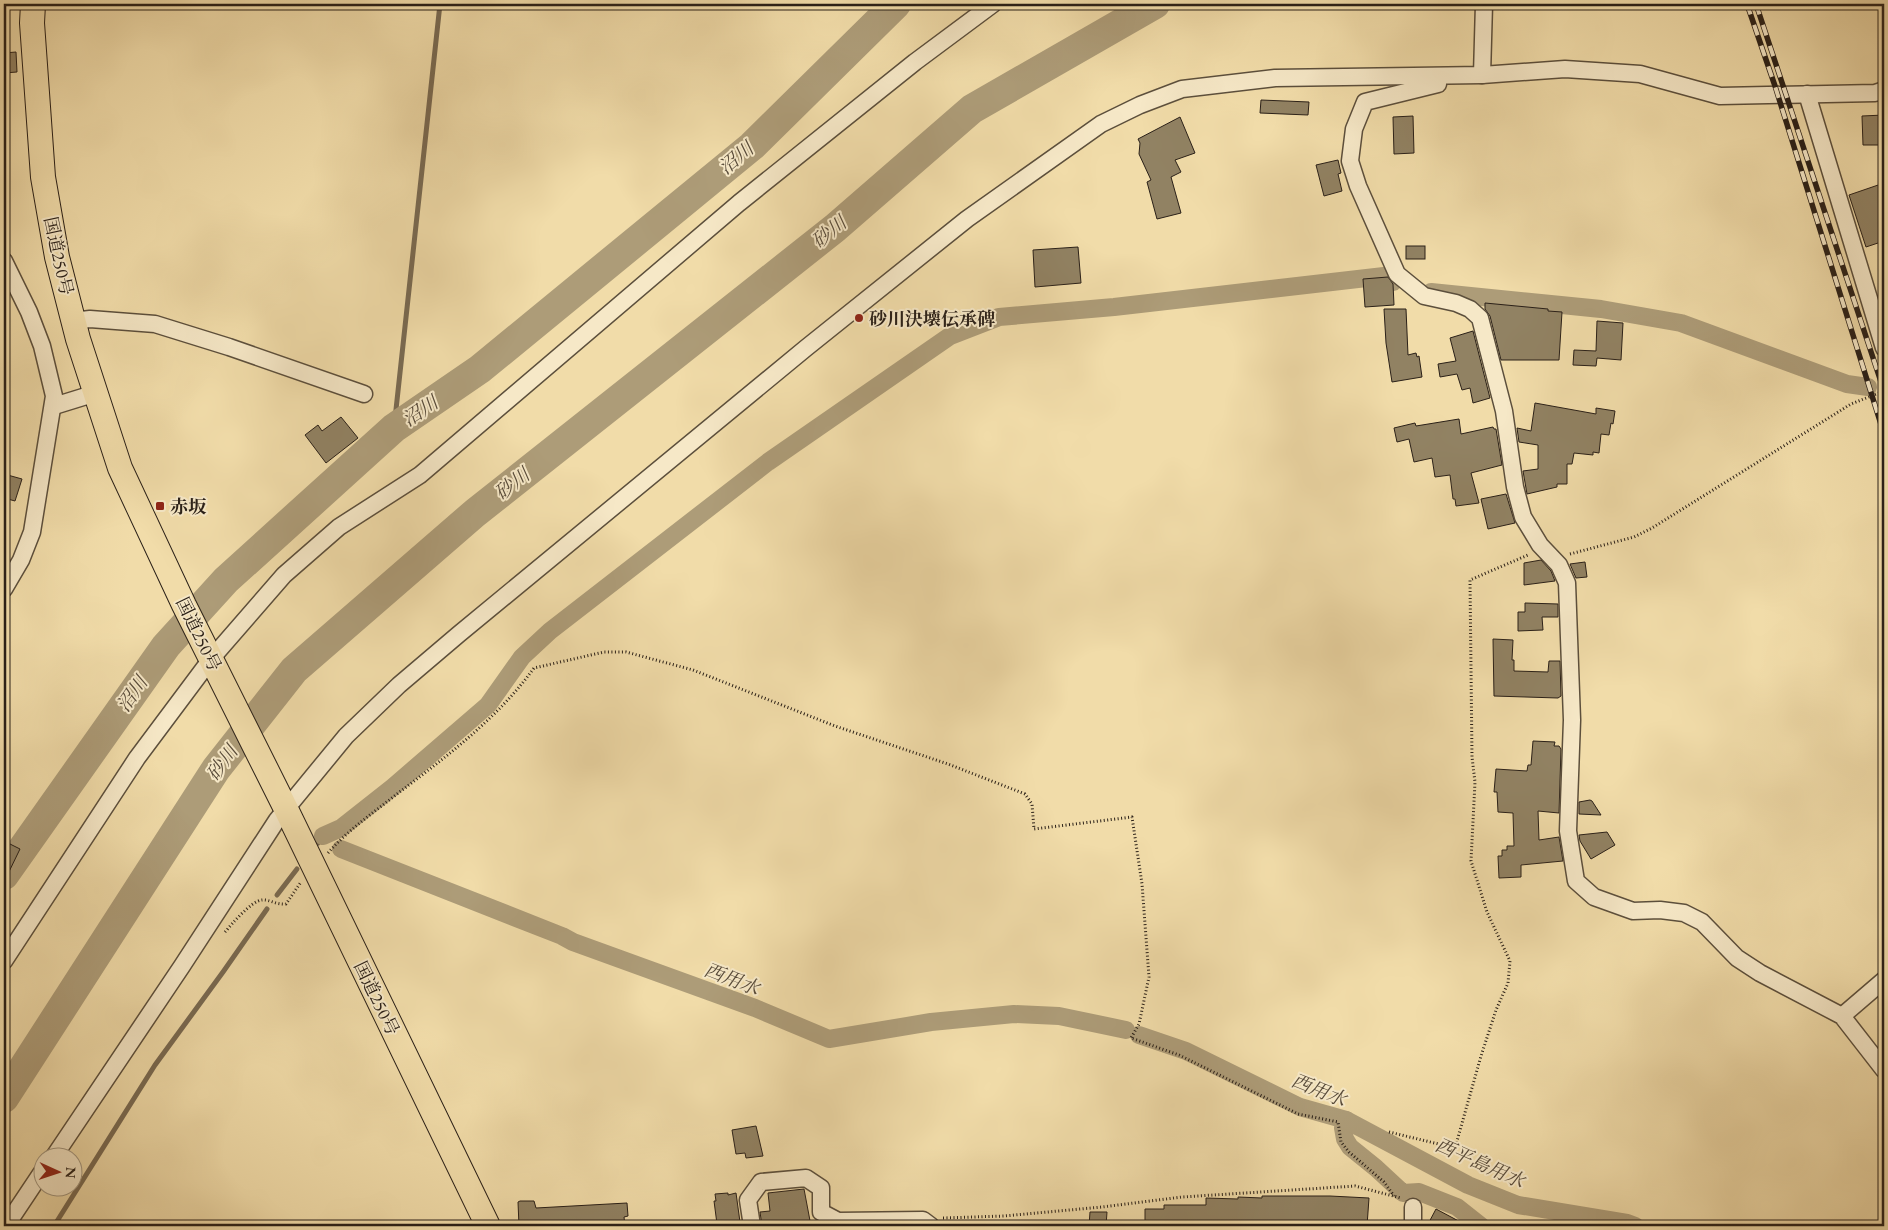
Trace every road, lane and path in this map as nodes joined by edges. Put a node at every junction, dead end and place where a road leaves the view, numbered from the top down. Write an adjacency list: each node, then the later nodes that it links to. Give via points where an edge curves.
1 (33, 4): 8 (highway, 国道250号, via 43,177 57,257)
2 (993, 4): 17 (street, via 739,203 420,474 339,527 284,575)
3 (1484, 4): 4 (street)
4 (1482, 75): 6 (street, via 1565,69 1640,74 1720,96); 14 (street, via 1365,102 1354,129 1350,161 1397,274 1424,296 1456,302 1480,318 1504,411 1515,487 1523,517); 18 (street, via 1275,78 1230,82 1182,89 1140,104 1101,124 966,219 452,641 346,736)
5 (1884, 90): 6 (street, via 1875,93)
6 (1807, 94): 9 (street)
7 (4, 261): 13 (street, via 42,346)
8 (73, 321): 11 (highway, 国道250号); 12 (street, via 90,319 155,324)
9 (1884, 348)
10 (1884, 391): 15 (path, via 1851,404 1652,528 1634,537)
11 (96, 393): 13 (street); 17 (highway, 国道250号, via 120,468)
12 (364, 394)
13 (54, 406): 16 (street, via 32,532)
14 (1540, 545): 15 (street); 26 (path, via 1525,556 1470,580 1475,782 1471,861 1487,912 1510,961 1508,983 1484,1046 1455,1148)
15 (1553, 559): 24 (street, via 1567,583 1572,720 1568,831 1576,881 1594,897 1633,911 1684,913 1702,922 1737,958)
16 (4, 589)
17 (209, 655): 18 (highway, 国道250号); 22 (street)
18 (286, 809): 27 (street); 34 (highway, 国道250号)
19 (325, 855): 29 (path, via 341,838 437,764 503,704 534,668 604,652 626,652 693,670 835,726 1025,794 1032,804 1034,829 1132,817 1142,884 1149,977 1139,1024 1131,1038 1179,1055 1298,1114 1338,1122 1341,1142 1384,1182)
20 (301, 881): 21 (path, via 286,904 256,902)
21 (222, 935)
22 (4, 961)
23 (1884, 980): 24 (street)
24 (1842, 1016): 25 (street)
25 (1884, 1070)
26 (1389, 1132)
27 (59, 1148)
28 (32, 1187): 33 (street)
29 (1394, 1196): 30 (path); 32 (path, via 1354,1186 1264,1191 1004,1216 932,1218)
30 (1413, 1206): 36 (street)
31 (838, 1224): 32 (street, via 923,1220); 35 (street, via 821,1212 821,1188 806,1178 761,1182 748,1200)
32 (929, 1225)
33 (6, 1226)
34 (488, 1226)
35 (752, 1226)
36 (1413, 1226)

